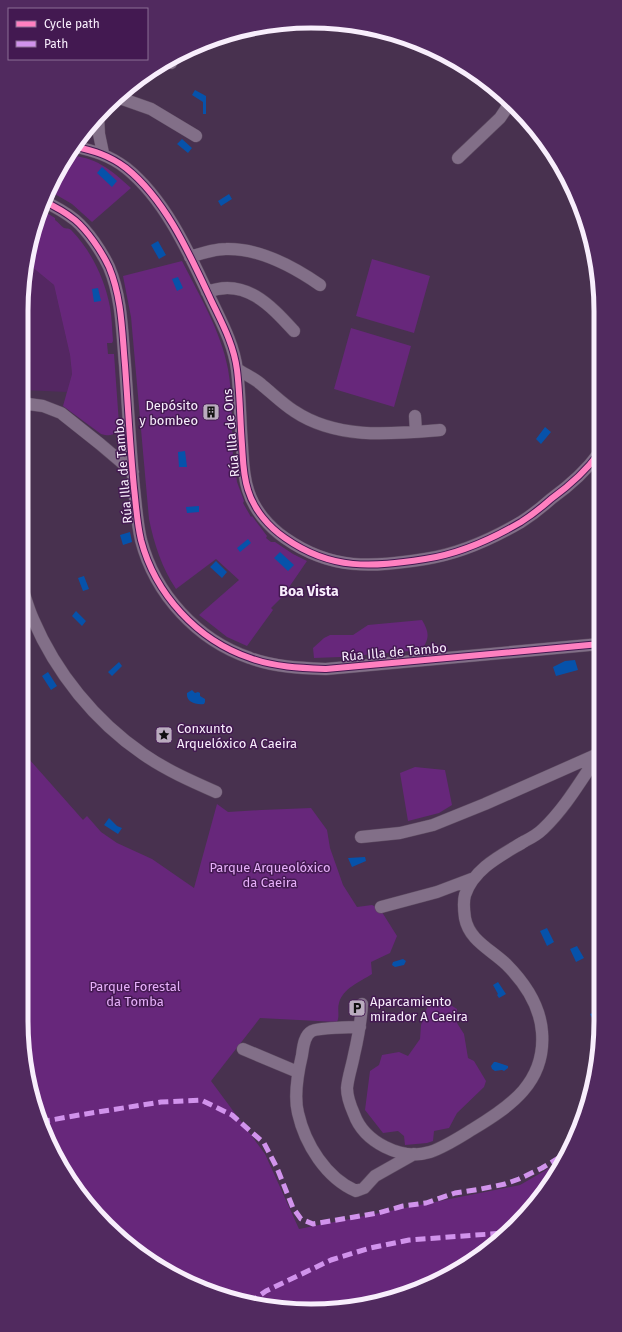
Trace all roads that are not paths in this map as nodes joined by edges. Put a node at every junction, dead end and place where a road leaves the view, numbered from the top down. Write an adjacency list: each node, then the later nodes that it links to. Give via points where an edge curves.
1 (123, 99): 4 (street, via 151,108)
2 (508, 108): 7 (street)
3 (98, 124): 6 (street)
4 (196, 136)
5 (80, 148): 6 (street, Rúa Illa de Ons)
6 (103, 154): 9 (street, Rúa Illa de Ons, via 126,168 150,193 164,210)
7 (458, 158)
8 (49, 204): 19 (street, Rúa Illa de Tambo, via 75,220 94,242 109,268 119,303)
9 (190, 257): 10 (street, via 212,250 246,251 268,257); 11 (street, Rúa Illa de Ons)
10 (320, 285)
11 (207, 292): 12 (street, via 216,288 228,288 252,294 265,301); 13 (street, Rúa Illa de Ons, via 232,344)
12 (294, 331)
13 (237, 369): 17 (street, via 262,384 295,412 316,422 336,429 363,433); 18 (street, Rúa Illa de Ons, via 244,470 248,492 261,515 278,533 300,548 324,559 352,564 390,564 435,557 482,543 523,521 569,486)
14 (28, 404): 19 (street, via 61,412)
15 (415, 416): 17 (street)
16 (440, 430): 17 (street)
17 (416, 432)
18 (594, 458)
19 (133, 472): 21 (street, Rúa Illa de Tambo, via 141,541 150,567 164,592 182,615 200,631 250,659 290,668 326,669)
20 (28, 604): 24 (street, via 59,668 98,716 143,754 177,774)
21 (594, 645)
22 (594, 756): 25 (street, via 433,825 400,833)
23 (594, 761): 26 (street, via 558,814 541,832 490,862)
24 (216, 792)
25 (361, 837)
26 (474, 878): 27 (street, via 437,892); 32 (street, via 465,896 467,927 477,941 521,980 531,996 542,1031 539,1064 529,1083 500,1113 450,1143 430,1152)
27 (382, 907)
28 (362, 1004): 29 (street)
29 (360, 1027): 31 (street, via 312,1030 305,1040); 32 (street, via 347,1088 357,1123 372,1139 392,1150)
30 (243, 1049): 31 (street)
31 (298, 1072): 32 (street, via 298,1112 308,1144 343,1184 356,1191 364,1188 375,1176)
32 (414, 1154)

